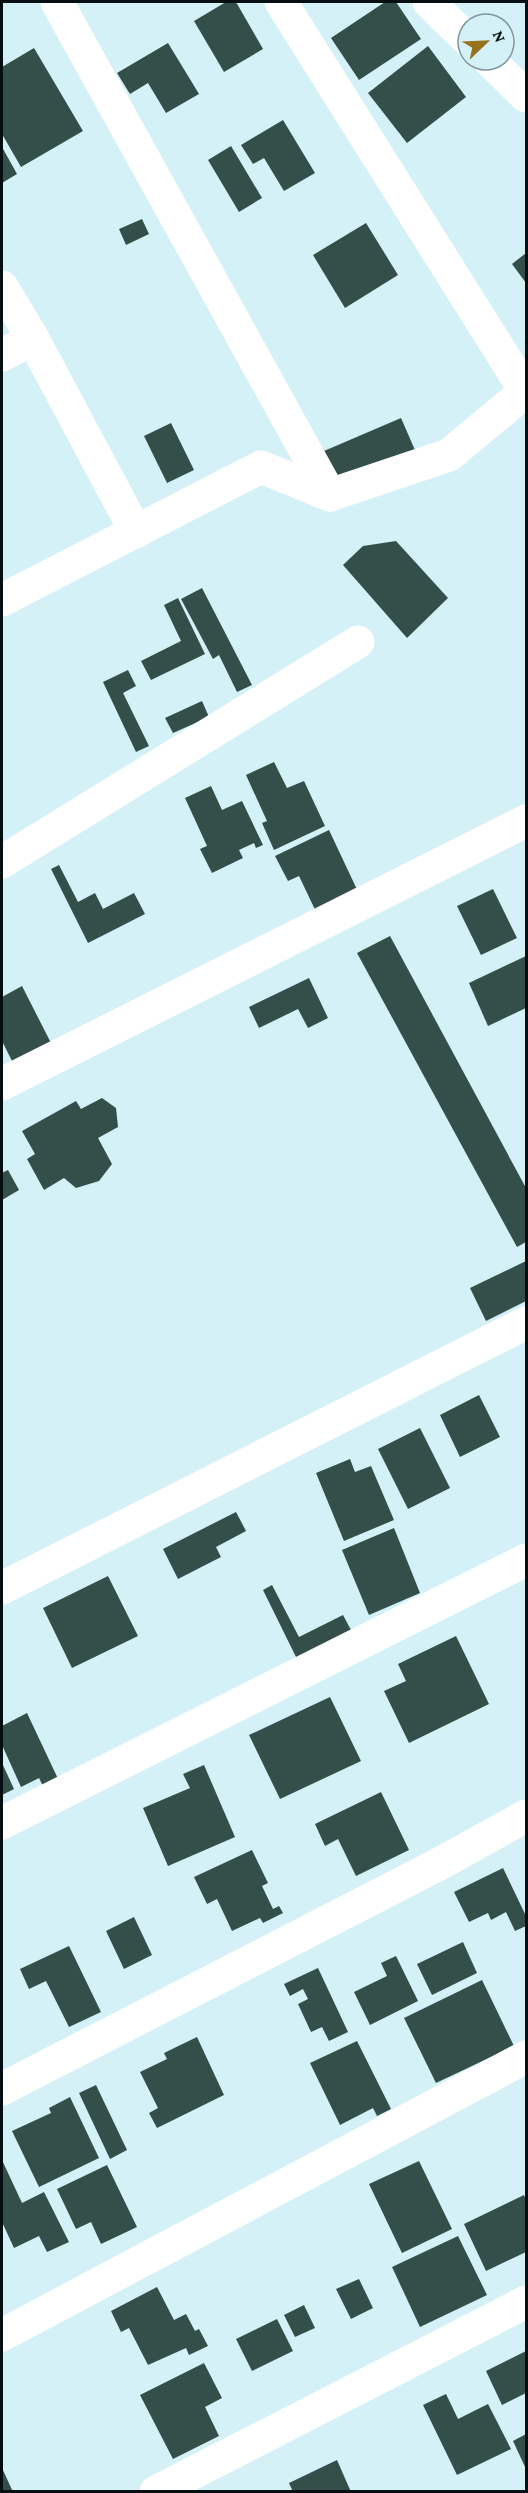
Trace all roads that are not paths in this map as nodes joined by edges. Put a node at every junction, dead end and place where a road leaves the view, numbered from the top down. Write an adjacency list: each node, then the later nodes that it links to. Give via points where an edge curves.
1 (57, 2): 11 (street)
2 (281, 2): 10 (street)
3 (429, 2): 4 (street)
4 (456, 28)
5 (501, 72): 6 (street)
6 (526, 96)
7 (2, 287): 8 (street)
8 (33, 339): 9 (street); 12 (street)
9 (2, 355)
10 (526, 391): 11 (street, via 449,455)
11 (330, 495): 12 (street, via 261,467)
12 (136, 532): 13 (street)
13 (2, 600)
14 (358, 642): 16 (street)
15 (526, 821): 17 (street)
16 (2, 862)
17 (2, 1084)
18 (526, 1323): 20 (street)
19 (526, 1560): 22 (street)
20 (2, 1588)
21 (526, 1816): 24 (street)
22 (2, 1823)
23 (526, 2057): 26 (street)
24 (2, 2089)
25 (526, 2302): 27 (street)
26 (2, 2335)
27 (156, 2492)

